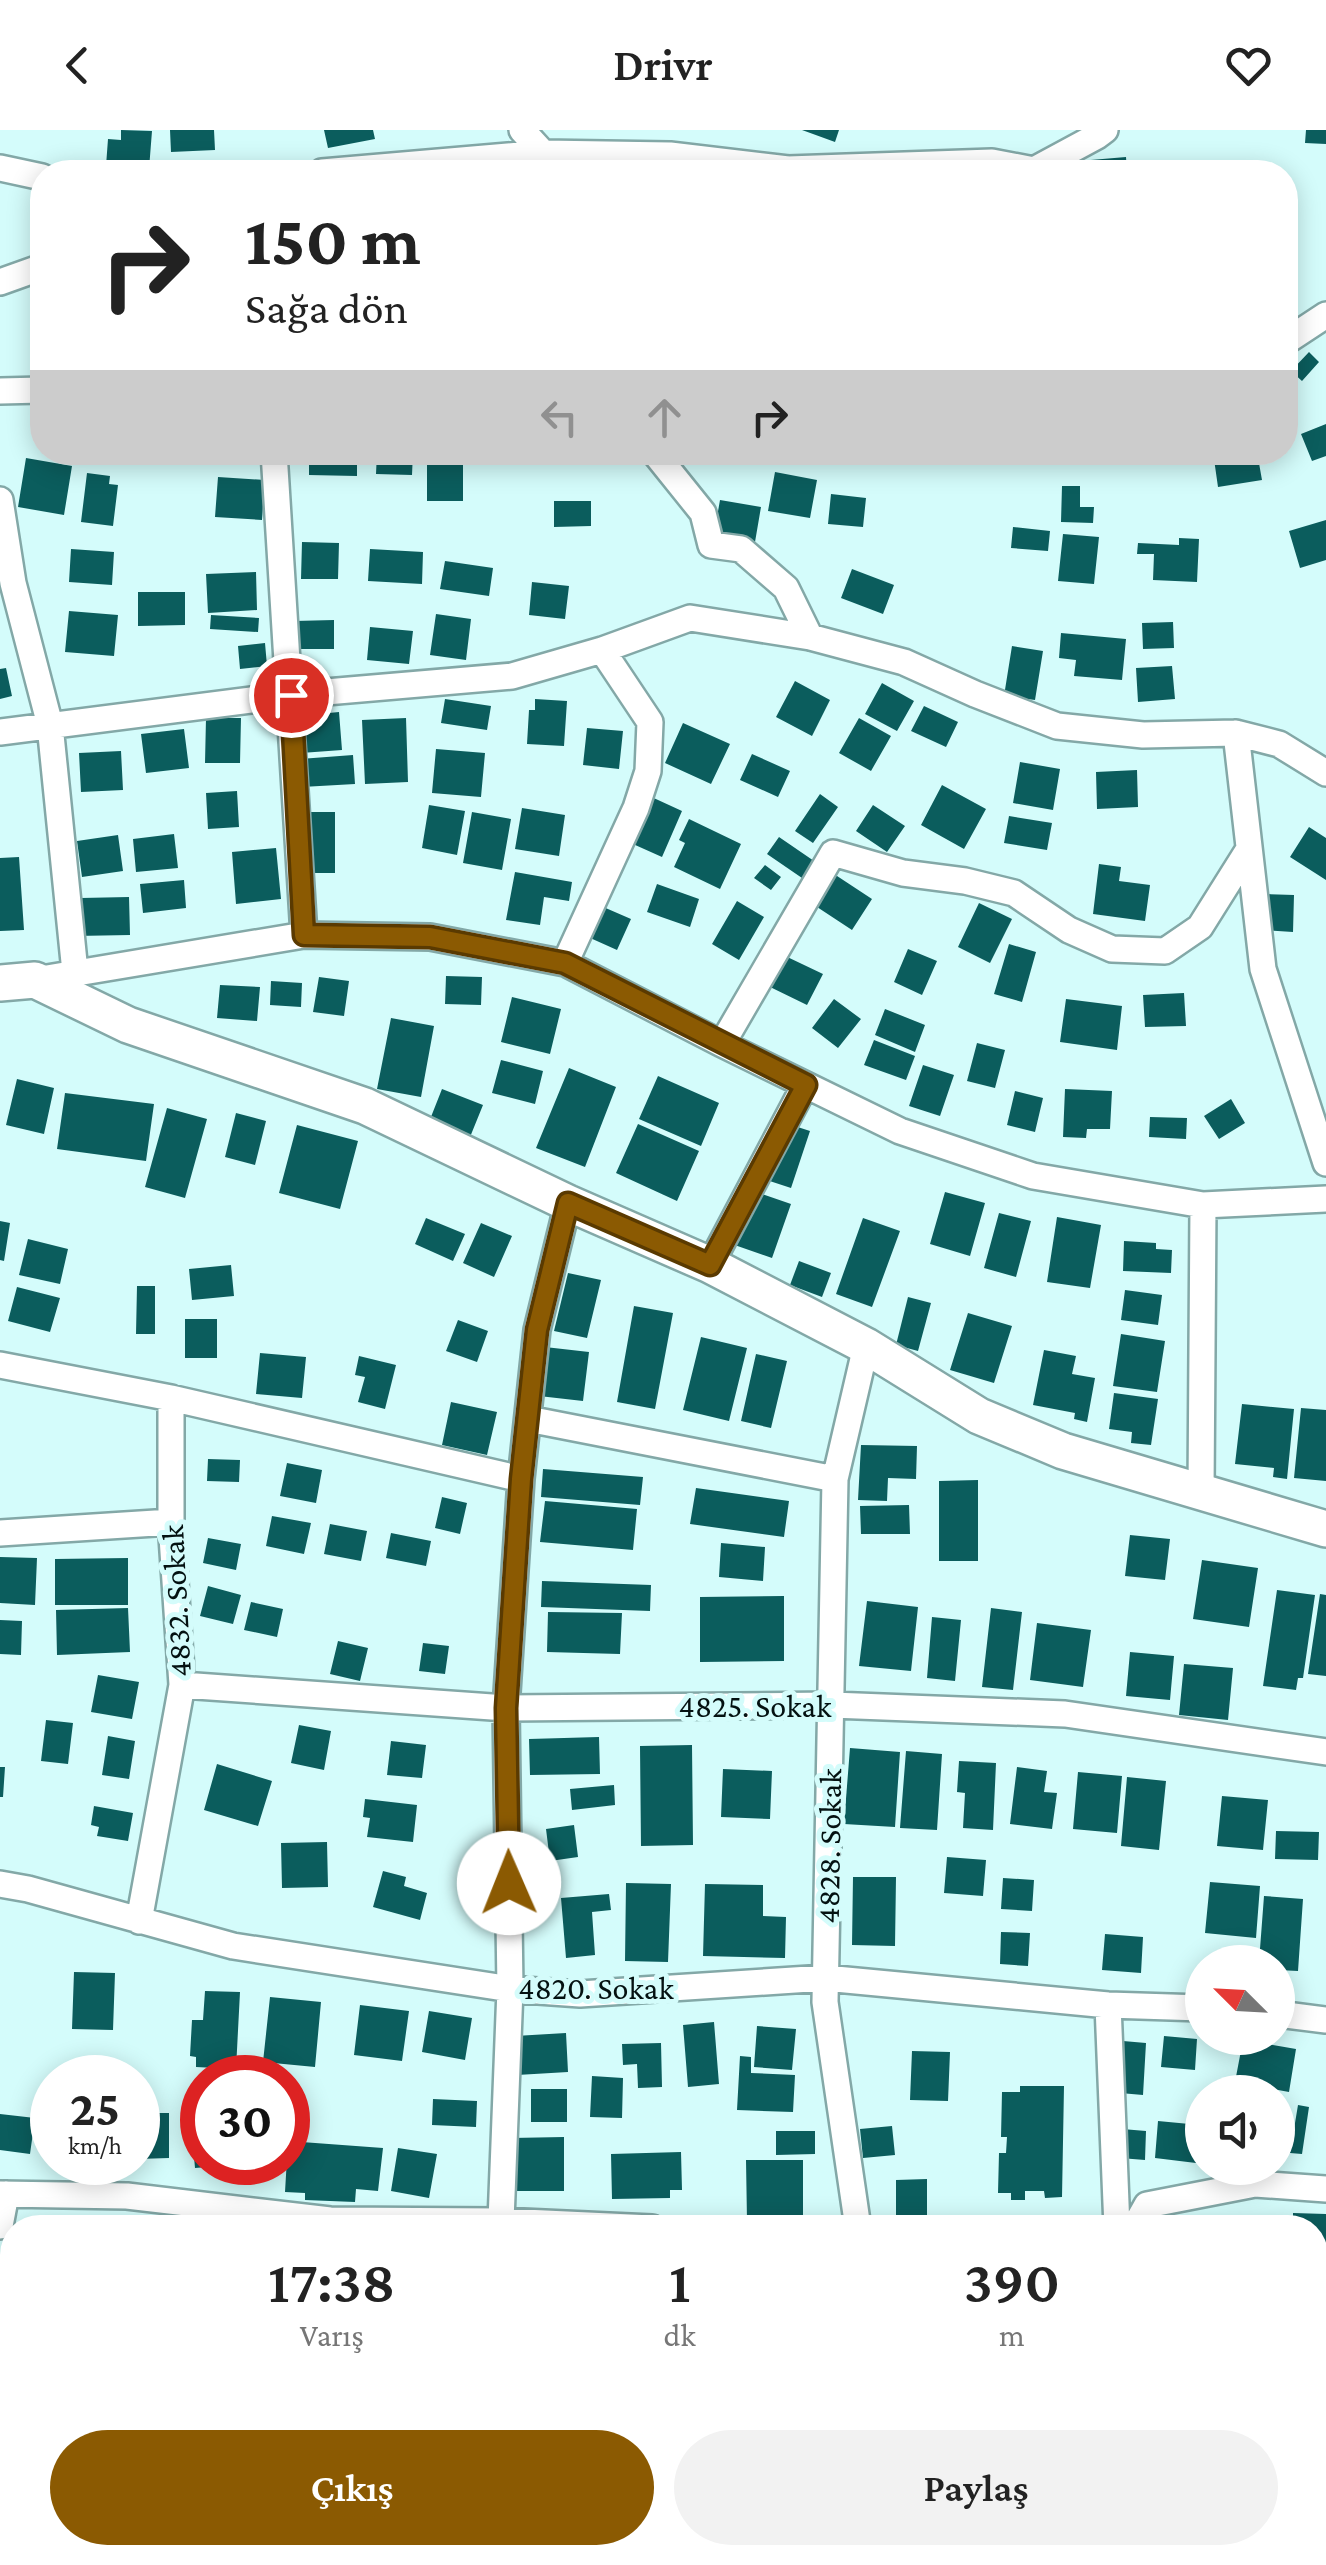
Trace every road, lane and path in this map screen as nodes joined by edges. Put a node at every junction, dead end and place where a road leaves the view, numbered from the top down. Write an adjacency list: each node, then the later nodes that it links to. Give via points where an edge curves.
1 (522, 130): 3 (street)
2 (1104, 130): 6 (street)
3 (543, 153): 4 (street); 5 (street)
4 (462, 160)
5 (709, 160)
6 (1055, 160)
7 (0, 168): 8 (street)
8 (30, 174)
9 (30, 271): 10 (street)
10 (0, 282)
11 (1326, 314): 12 (street)
12 (1298, 333)
13 (30, 390): 14 (street)
14 (0, 391)
15 (275, 465): 20 (street)
16 (665, 465): 18 (street, via 703,512 710,546 740,550 786,588)
17 (0, 500): 21 (street, via 13,583)
18 (810, 637): 19 (street, via 690,618); 23 (street, via 904,662 1058,726 1143,735)
19 (602, 650): 20 (street, via 512,676); 27 (street, via 650,722 648,771)
20 (291, 695): 21 (street); 26 (street)
21 (50, 725): 22 (street); 28 (street)
22 (0, 732)
23 (1236, 733): 24 (street, via 1278,744); 25 (street)
24 (1326, 774)
25 (1249, 848): 30 (street, via 1200,927 1165,951 1112,948 1014,893 834,853); 32 (street, via 1262,969)
26 (304, 935): 27 (street, via 430,937); 28 (street)
27 (565, 963): 30 (street)
28 (75, 972): 29 (street)
29 (18, 982): 34 (street, via 365,1106)
30 (722, 1044): 31 (street)
31 (806, 1085): 35 (street, via 900,1131 1033,1176); 36 (street)
32 (1326, 1163)
33 (1326, 1199): 35 (street)
34 (568, 1203): 36 (street); 40 (street, via 537,1330)
35 (1204, 1204): 43 (street)
36 (710, 1265): 37 (street)
37 (866, 1346): 42 (street, 4828. Sokak); 43 (street, via 979,1416 1062,1451)
38 (0, 1365): 39 (street)
39 (171, 1398): 41 (street); 44 (street, 4832. Sokak)
40 (528, 1419): 41 (street); 42 (street)
41 (521, 1479): 49 (street)
42 (835, 1479): 48 (street, 4828. Sokak)
43 (1201, 1492): 45 (street)
44 (171, 1522): 46 (street); 47 (street, 4832. Sokak)
45 (1326, 1529)
46 (0, 1533)
47 (182, 1684): 49 (street, 4825. Sokak); 52 (street, 4832. Sokak)
48 (832, 1705): 49 (street, 4825. Sokak); 50 (street, 4825. Sokak, via 1065,1714); 53 (street, 4828. Sokak)
49 (506, 1708): 54 (street)
50 (1326, 1752)
51 (0, 1884): 52 (street, 4820. Sokak)
52 (140, 1921): 54 (street, 4820. Sokak, via 233,1946)
53 (826, 1978): 54 (street, 4820. Sokak, via 580,1994); 55 (street, 4820. Sokak); 63 (street, 4828. Sokak)
54 (510, 1989): 62 (street)
55 (1108, 2005): 56 (street, 4820. Sokak); 64 (street)
56 (1185, 2007)
57 (1295, 2016): 58 (street)
58 (1326, 2020)
59 (1326, 2189): 65 (street, via 1256,2184 1147,2205)
60 (3, 2194): 61 (street, via 127,2196)
61 (265, 2215)
62 (501, 2215)
63 (856, 2215)
64 (1116, 2215)
65 (1141, 2215)

